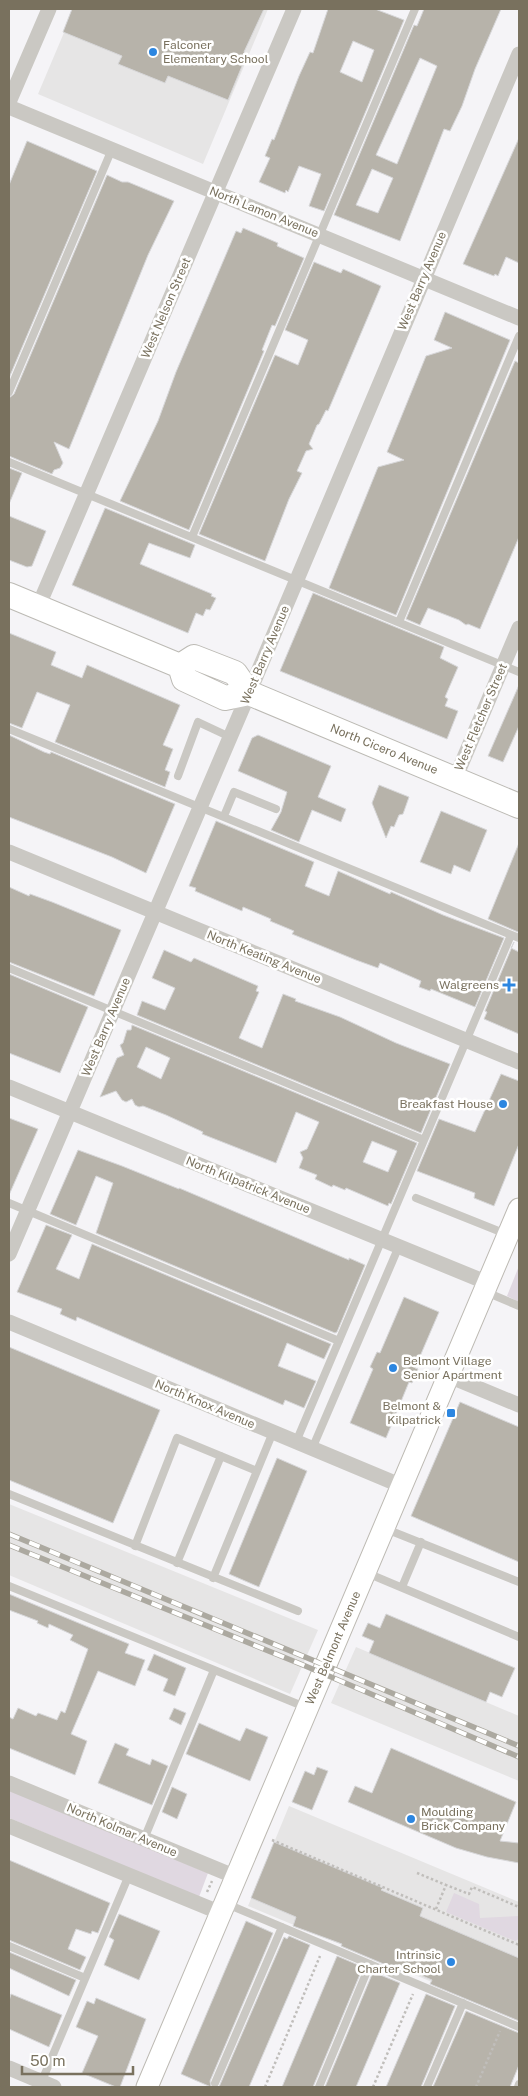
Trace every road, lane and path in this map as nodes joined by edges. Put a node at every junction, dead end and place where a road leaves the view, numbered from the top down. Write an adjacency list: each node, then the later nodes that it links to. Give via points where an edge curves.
1 (49, 9): 5 (street)
2 (294, 9): 8 (street, West Nelson Street)
3 (415, 9): 9 (lane)
4 (519, 54): 10 (street, West Barry Avenue)
5 (9, 102)
6 (9, 107): 7 (street, North Lamon Avenue)
7 (112, 149): 8 (street, North Lamon Avenue); 13 (lane)
8 (216, 192): 9 (street, North Lamon Avenue); 15 (street, West Nelson Street)
9 (318, 235): 10 (street, North Lamon Avenue); 16 (lane)
10 (424, 278): 11 (street, North Lamon Avenue); 17 (street, West Barry Avenue)
11 (519, 318)
12 (519, 336): 20 (lane)
13 (9, 392)
14 (9, 462): 15 (lane)
15 (87, 494): 16 (lane); 19 (street, West Nelson Street)
16 (192, 537): 17 (lane)
17 (297, 580): 20 (lane); 24 (street, West Barry Avenue)
18 (9, 595): 19 (main road)
19 (38, 607): 24 (main road, via 180,666 184,680 225,698)
20 (399, 622): 22 (lane)
21 (519, 628): 22 (street, West Fletcher Street)
22 (503, 665): 23 (lane); 28 (street, West Fletcher Street)
23 (519, 672)
24 (249, 693): 26 (street, West Barry Avenue); 28 (main road, North Cicero Avenue)
25 (9, 729): 30 (lane)
26 (230, 737): 27 (lane, via 198,722); 30 (street, West Barry Avenue)
27 (178, 776)
28 (455, 778): 29 (main road, North Cicero Avenue)
29 (519, 806)
30 (200, 807): 32 (lane); 34 (street, West Barry Avenue)
31 (276, 809): 32 (lane, via 234,792)
32 (224, 816): 35 (lane)
33 (9, 852): 34 (street, North Keating Avenue)
34 (155, 912): 38 (street, West Barry Avenue); 39 (street, North Keating Avenue)
35 (511, 935): 36 (lane); 39 (lane)
36 (519, 938)
37 (9, 968): 38 (lane)
38 (112, 1011): 42 (street, West Barry Avenue); 43 (lane)
39 (466, 1040): 40 (street, North Keating Avenue); 43 (lane)
40 (519, 1062)
41 (9, 1087): 42 (street, North Kilpatrick Avenue)
42 (70, 1112): 47 (street, West Barry Avenue); 49 (street, North Kilpatrick Avenue)
43 (424, 1140): 49 (lane)
44 (416, 1198): 48 (lane)
45 (9, 1204): 47 (lane)
46 (519, 1209): 48 (main road, West Belmont Avenue)
47 (27, 1211): 51 (street, West Barry Avenue); 55 (lane)
48 (508, 1235): 52 (main road, West Belmont Avenue)
49 (382, 1239): 50 (street, North Kilpatrick Avenue); 55 (lane)
50 (399, 1246): 52 (street, North Kilpatrick Avenue); 60 (lane)
51 (9, 1254)
52 (486, 1287): 53 (lane); 56 (main road, West Belmont Avenue)
53 (519, 1306)
54 (9, 1322): 58 (street, North Knox Avenue)
55 (339, 1341): 59 (lane)
56 (449, 1376): 57 (street); 63 (main road, West Belmont Avenue)
57 (519, 1405)
58 (274, 1432): 59 (street, North Knox Avenue); 62 (lane)
59 (296, 1442): 60 (street, North Knox Avenue)
60 (312, 1448): 63 (street, North Knox Avenue)
61 (221, 1456): 62 (lane); 67 (lane, via 178,1438); 68 (lane)
62 (257, 1471): 70 (lane)
63 (402, 1486): 65 (main road, West Belmont Avenue)
64 (9, 1494): 67 (lane)
65 (384, 1528): 66 (lane); 69 (main road, West Belmont Avenue)
66 (420, 1542): 71 (lane); 73 (lane)
67 (135, 1546): 68 (lane)
68 (177, 1563): 70 (lane)
69 (366, 1572): 73 (lane); 77 (main road, West Belmont Avenue)
70 (212, 1578): 74 (lane)
71 (519, 1582)
72 (9, 1586): 76 (lane)
73 (402, 1587): 75 (lane)
74 (298, 1611)
75 (519, 1637)
76 (214, 1670): 77 (lane); 80 (lane)
77 (308, 1708): 85 (main road, West Belmont Avenue)
78 (9, 1783): 80 (street, North Kolmar Avenue)
79 (9, 1826): 83 (street)
80 (144, 1839): 85 (street, North Kolmar Avenue)
81 (272, 1840): 90 (path)
82 (418, 1873): 86 (path)
83 (129, 1875): 89 (street); 96 (lane)
84 (214, 1875): 87 (path)
85 (236, 1877): 89 (main road, West Belmont Avenue)
86 (446, 1885): 88 (path, via 469,1894 472,1887); 90 (path)
87 (206, 1896)
88 (519, 1906)
89 (223, 1908): 91 (lane); 104 (main road, West Belmont Avenue)
90 (436, 1909): 92 (path)
91 (282, 1927): 93 (lane); 102 (lane)
92 (519, 1944)
93 (325, 1945): 95 (lane); 105 (path)
94 (9, 1946): 96 (lane)
95 (370, 1964): 97 (lane); 106 (lane)
96 (85, 1978): 103 (lane)
97 (417, 1984): 98 (lane); 107 (path)
98 (463, 2003): 99 (lane); 108 (lane)
99 (504, 2021): 100 (lane); 109 (path)
100 (519, 2027)
101 (9, 2068): 103 (street)
102 (215, 2083)
103 (45, 2085)
104 (147, 2087)
105 (265, 2087)
106 (319, 2087)
107 (373, 2087)
108 (427, 2087)
109 (476, 2087)

